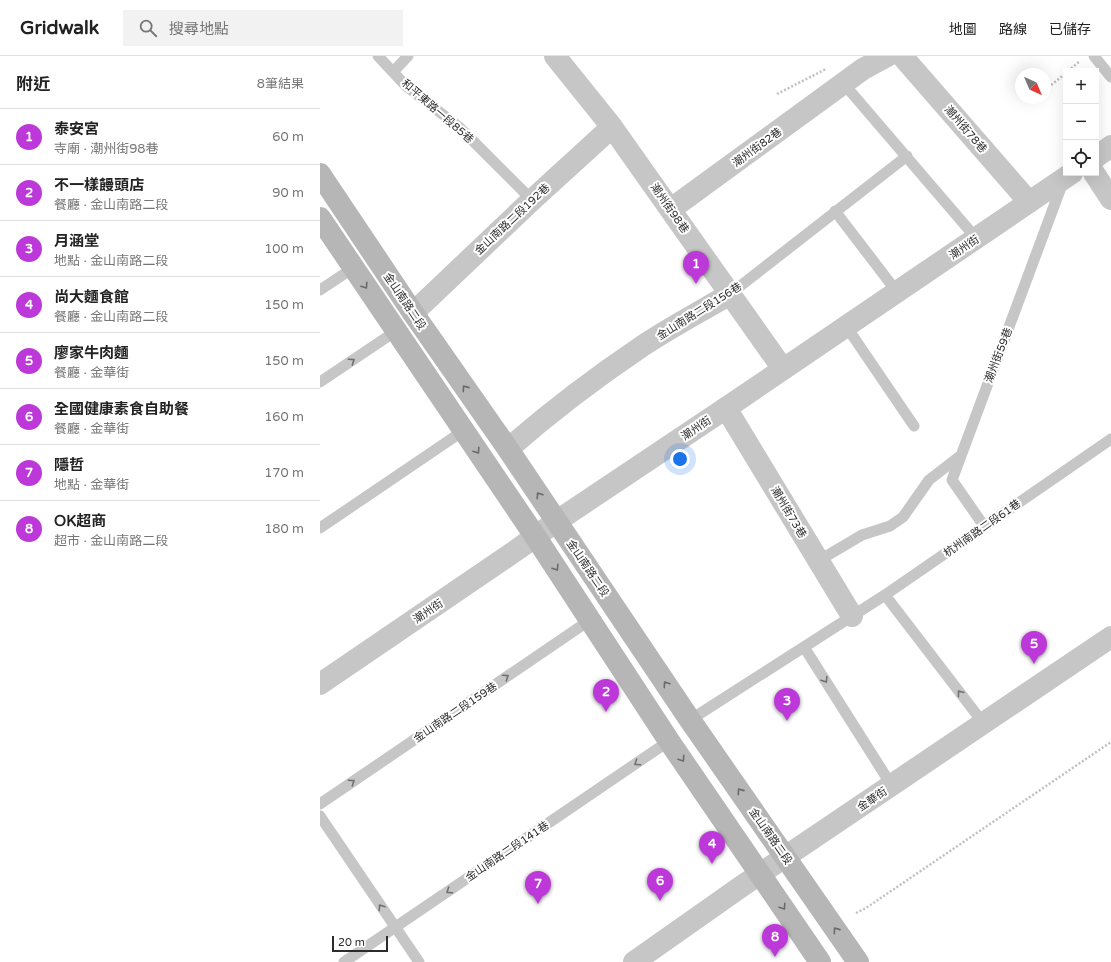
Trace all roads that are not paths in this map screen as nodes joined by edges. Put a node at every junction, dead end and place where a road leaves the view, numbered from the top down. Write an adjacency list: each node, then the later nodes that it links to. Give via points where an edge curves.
1 (378, 56): 7 (lane, 和平東路一段85巷)
2 (408, 56): 7 (lane)
3 (555, 56): 10 (street, 潮州街98巷)
4 (887, 56): 9 (street, 潮州街82巷, via 863,69)
5 (902, 56): 20 (street, 潮州街78巷)
6 (1094, 56): 8 (lane)
7 (393, 72): 19 (lane, 和平東路一段85巷, via 406,86 459,127)
8 (1111, 77)
9 (844, 84): 13 (lane); 21 (street, 潮州街82巷)
10 (612, 127): 19 (street, 金山南路二段192巷); 21 (street, 潮州街98巷)
11 (1111, 146): 12 (street)
12 (1099, 155)
13 (907, 156): 22 (lane, 金山南路二段156巷); 24 (lane)
14 (320, 174): 29 (main road, 金山南路二段)
15 (1067, 176): 20 (street, 潮州街)
16 (1068, 176): 39 (lane, 潮州街59巷)
17 (1096, 176): 18 (street)
18 (1111, 199)
19 (532, 200): 29 (street, 金山南路二段192巷)
20 (1029, 202): 24 (street, 潮州街)
21 (671, 209): 28 (street, 潮州街98巷)
22 (836, 212): 27 (lane); 28 (lane, 金山南路二段156巷)
23 (320, 218): 25 (main road)
24 (976, 238): 27 (street, 潮州街)
25 (353, 268): 26 (lane); 31 (main road, one-way to 31)
26 (320, 290)
27 (897, 292): 30 (street, 潮州街)
28 (730, 294): 32 (street, 潮州街98巷); 38 (street, 金山南路二段156巷, via 610,368)
29 (413, 313): 38 (main road, 金山南路二段, one-way to 29)
30 (846, 326): 32 (street, 潮州街); 35 (lane)
31 (396, 331): 33 (lane, one-way to 31); 36 (main road)
32 (783, 369): 34 (street, 潮州街)
33 (320, 382)
34 (726, 408): 40 (street, 潮州街); 44 (street, 潮州街73巷)
35 (914, 426)
36 (463, 431): 42 (lane); 43 (main road, one-way to 43)
37 (1111, 439): 41 (lane, 杭州南路二段61巷)
38 (508, 449): 40 (main road, 金山南路二段, one-way to 38)
39 (961, 455): 41 (lane, 潮州街59巷, via 952,480); 44 (lane, via 929,480 903,517 890,526 862,535)
40 (556, 521): 43 (street, 潮州街); 51 (main road, 金山南路二段, one-way to 40)
41 (984, 526): 45 (lane, 杭州南路二段61巷)
42 (320, 528)
43 (535, 536): 47 (main road, one-way to 47); 50 (street, 潮州街)
44 (818, 561): 46 (street, 潮州街73巷)
45 (885, 595): 46 (lane, 杭州南路二段61巷); 52 (lane, one-way to 45)
46 (852, 616): 49 (lane, 杭州南路二段61巷)
47 (590, 620): 53 (main road); 55 (lane, 金山南路二段159巷, one-way to 47)
48 (1111, 638): 52 (street, 金華街)
49 (804, 648): 51 (lane, 杭州南路二段61巷); 54 (lane, one-way to 54)
50 (320, 684)
51 (690, 720): 57 (main road, 金山南路二段, one-way to 51)
52 (984, 724): 54 (street, 金華街)
53 (670, 741): 58 (main road, one-way to 58); 59 (lane, 金山南路二段141巷, one-way to 59)
54 (892, 786): 57 (street, 金華街)
55 (320, 804)
56 (320, 816): 59 (lane, one-way to 56)
57 (786, 858): 58 (street, 金華街); 64 (main road, 金山南路二段, one-way to 57)
58 (761, 874): 62 (street, 金華街); 63 (main road, one-way to 63)
59 (395, 927): 60 (lane, 金山南路二段141巷); 61 (lane)
60 (344, 962)
61 (419, 962)
62 (634, 962)
63 (820, 962)
64 (858, 962)

